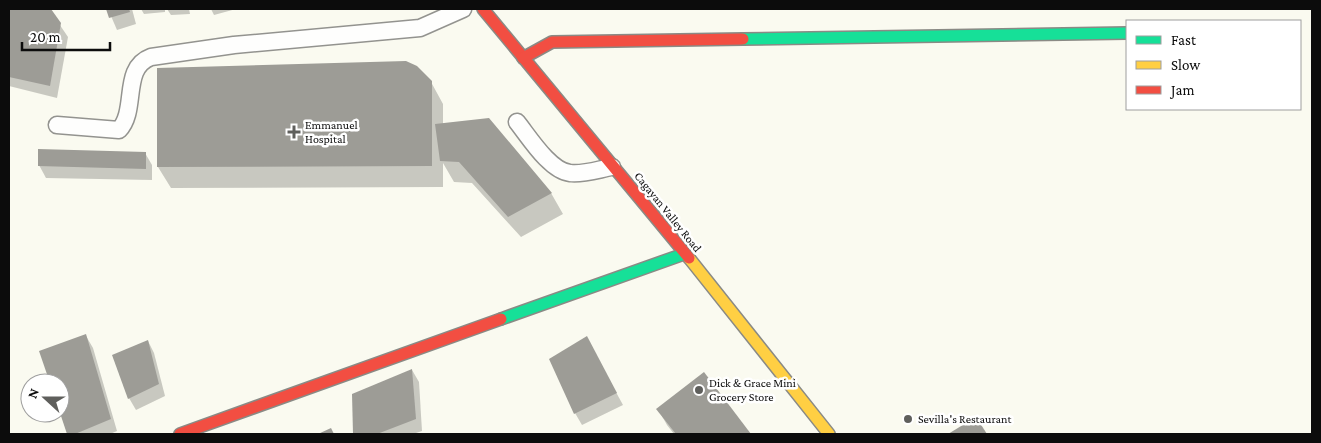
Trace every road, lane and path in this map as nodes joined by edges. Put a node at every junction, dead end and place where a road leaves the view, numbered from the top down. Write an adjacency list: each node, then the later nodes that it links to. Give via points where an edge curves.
1 (463, 9): 6 (lane, via 420,28 234,45 151,57 142,60 136,68 126,123 119,130)
2 (483, 9): 4 (main road, Cagayan Valley Road)
3 (1126, 33): 4 (main road, via 552,42)
4 (523, 58): 7 (main road, Cagayan Valley Road)
5 (517, 122): 7 (lane, via 554,167 563,172 572,174)
6 (57, 125)
7 (612, 167): 8 (main road, Cagayan Valley Road, via 657,217)
8 (684, 254): 9 (main road); 10 (main road, Cagayan Valley Road)
9 (180, 434)
10 (830, 434)

